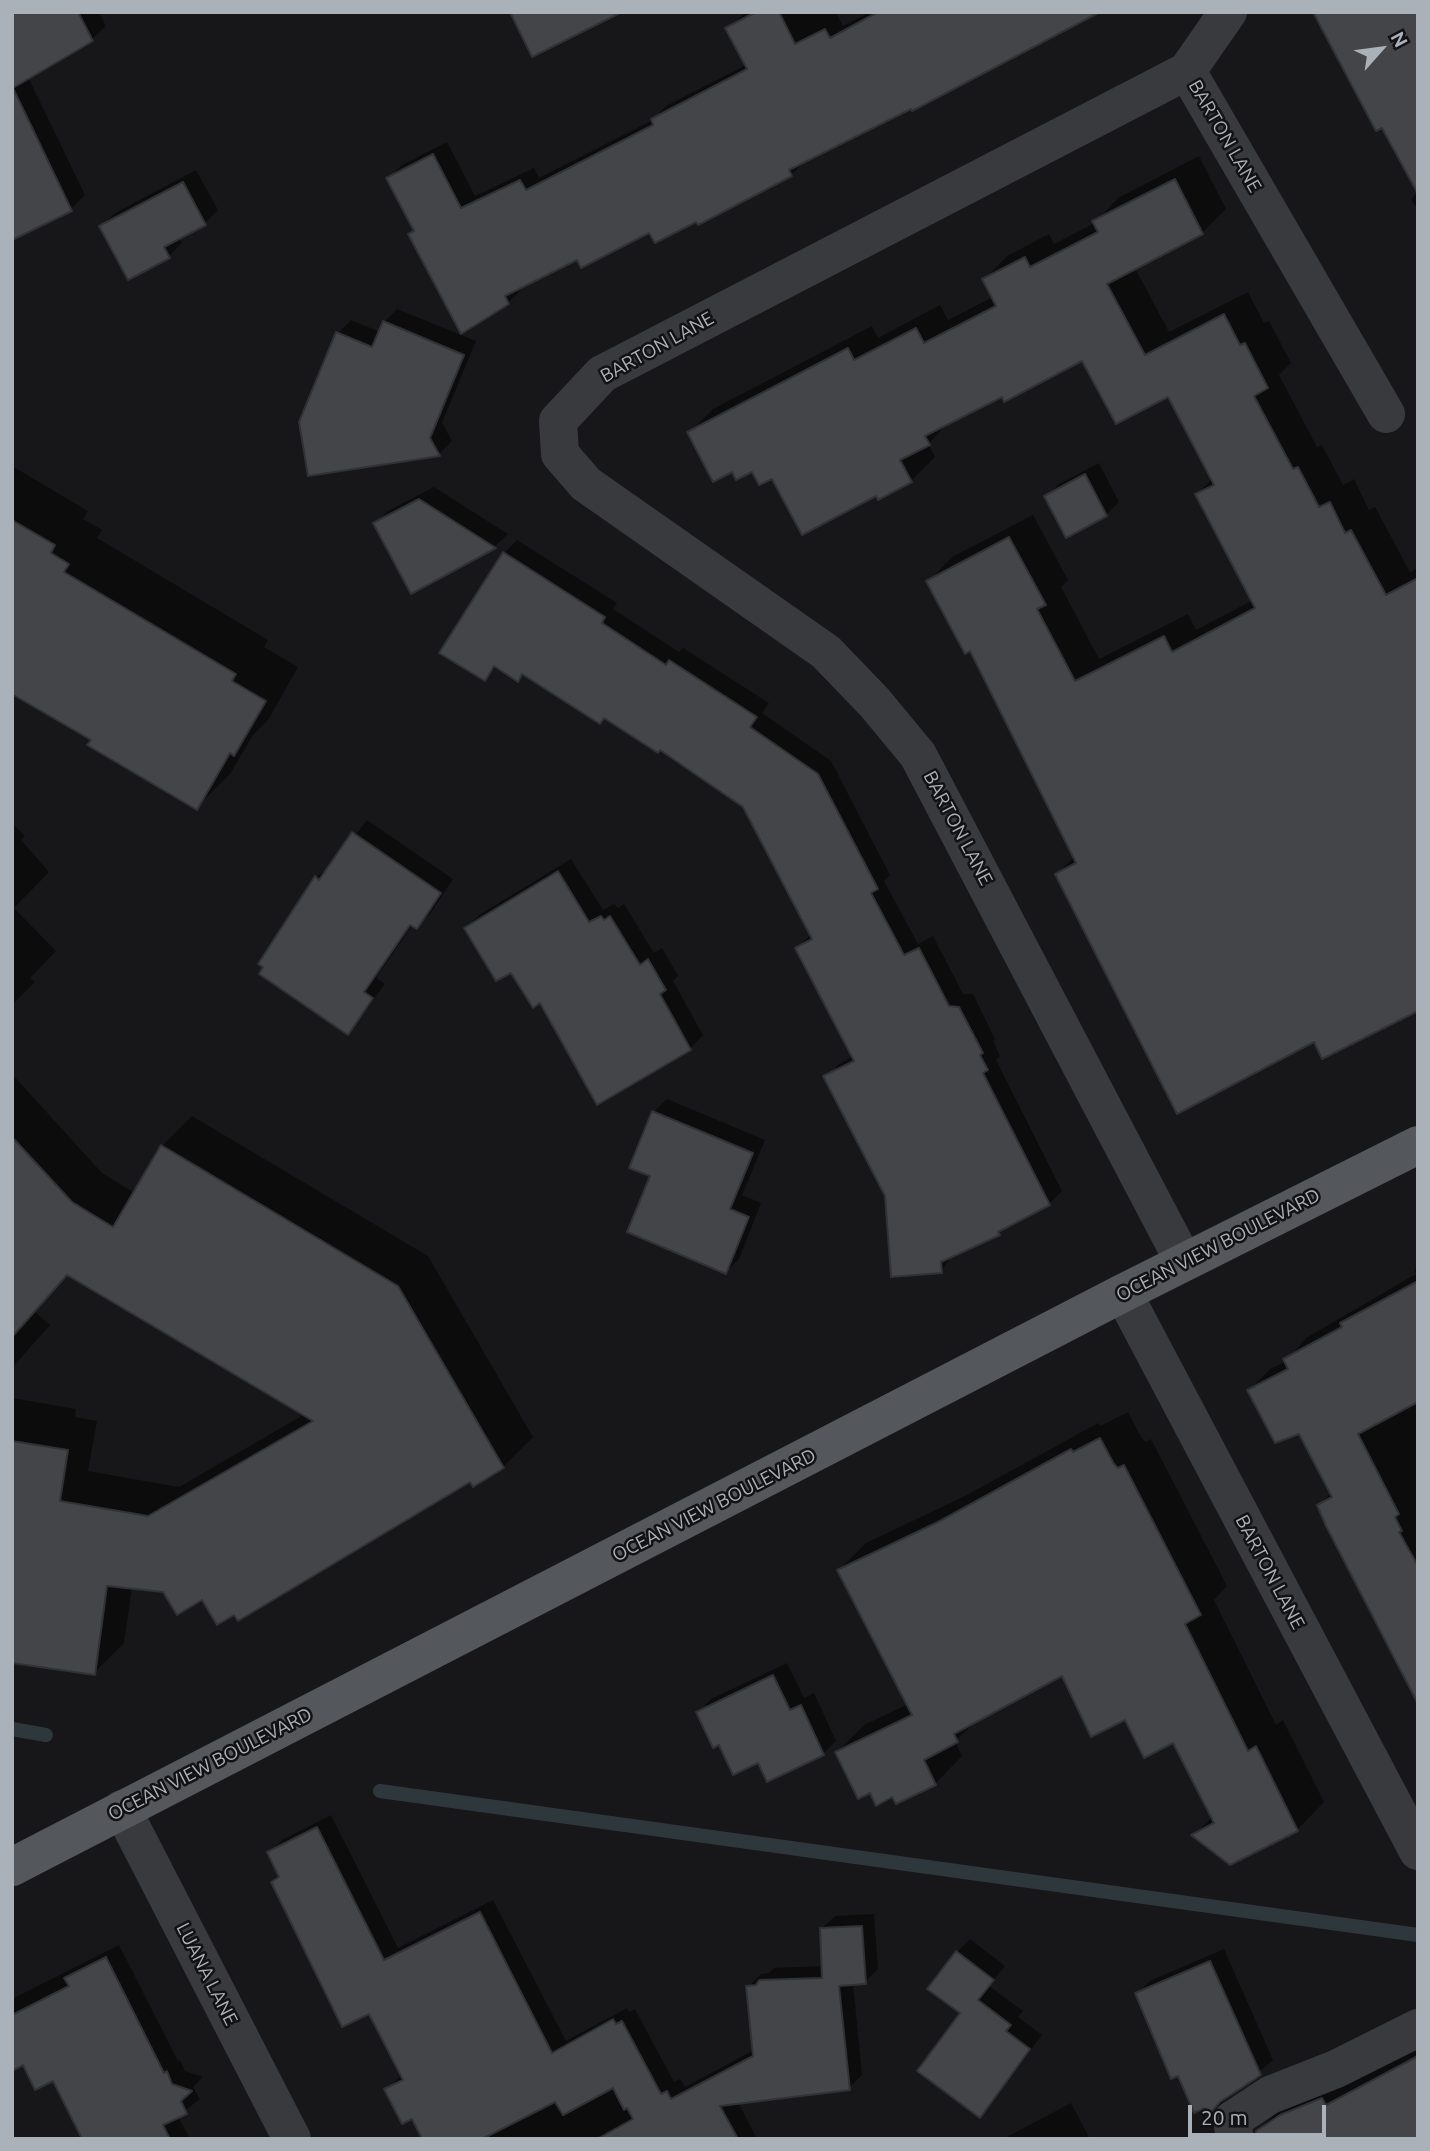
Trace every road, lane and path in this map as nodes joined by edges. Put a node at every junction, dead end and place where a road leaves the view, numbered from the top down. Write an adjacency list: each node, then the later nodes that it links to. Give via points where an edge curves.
1 (1228, 12): 2 (street)
2 (1187, 71): 3 (street, BARTON LANE); 5 (street, BARTON LANE, via 602,374 562,414 556,432 560,454 586,484 825,652 918,755)
3 (1386, 414)
4 (1418, 1145): 5 (main road, OCEAN VIEW BOULEVARD)
5 (1184, 1262): 6 (main road, OCEAN VIEW BOULEVARD)
6 (1122, 1293): 7 (main road, OCEAN VIEW BOULEVARD); 8 (street, BARTON LANE)
7 (122, 1809): 9 (main road, OCEAN VIEW BOULEVARD); 11 (street, LUANA LANE)
8 (1418, 1851)
9 (12, 1867)
10 (1418, 2028): 12 (street, via 1336,2069 1270,2095 1232,2120)
11 (292, 2139)
12 (1235, 2139)

